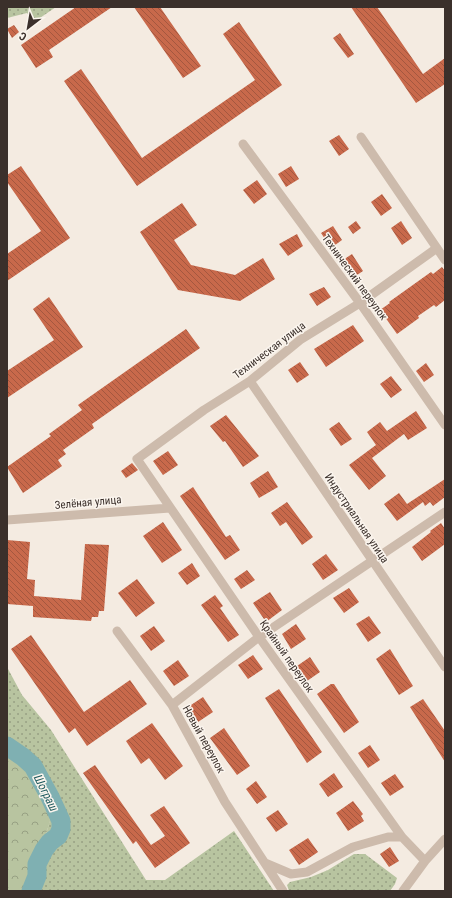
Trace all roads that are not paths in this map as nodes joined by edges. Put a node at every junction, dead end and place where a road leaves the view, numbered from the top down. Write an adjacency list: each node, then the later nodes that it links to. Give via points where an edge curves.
1 (361, 137): 3 (street)
2 (243, 144): 5 (street, Технический переулок)
3 (437, 248): 4 (street); 5 (street, Техническая улица)
4 (445, 260)
5 (360, 303): 6 (street, Техническая улица, via 300,340); 7 (street, Технический переулок)
6 (250, 381): 8 (street, Техническая улица, via 204,410); 12 (street, Индустриальная улица)
7 (445, 425)
8 (136, 459): 9 (street, Крайный переулок)
9 (170, 508): 11 (street, Зелёная улица); 14 (street, Крайный переулок)
10 (445, 512): 12 (street)
11 (7, 520)
12 (371, 560): 14 (street); 15 (street, Индустриальная улица)
13 (117, 631): 16 (street, Новый переулок)
14 (259, 637): 16 (street); 17 (street, Крайный переулок)
15 (445, 667)
16 (172, 705): 20 (street, Новый переулок, via 225,802)
17 (402, 837): 19 (street, Крайный переулок); 20 (street, via 381,839 353,847 307,872 292,874)
18 (445, 839): 19 (street)
19 (425, 861): 22 (street)
20 (264, 862): 21 (street, Новый переулок)
21 (283, 891)
22 (403, 891)

